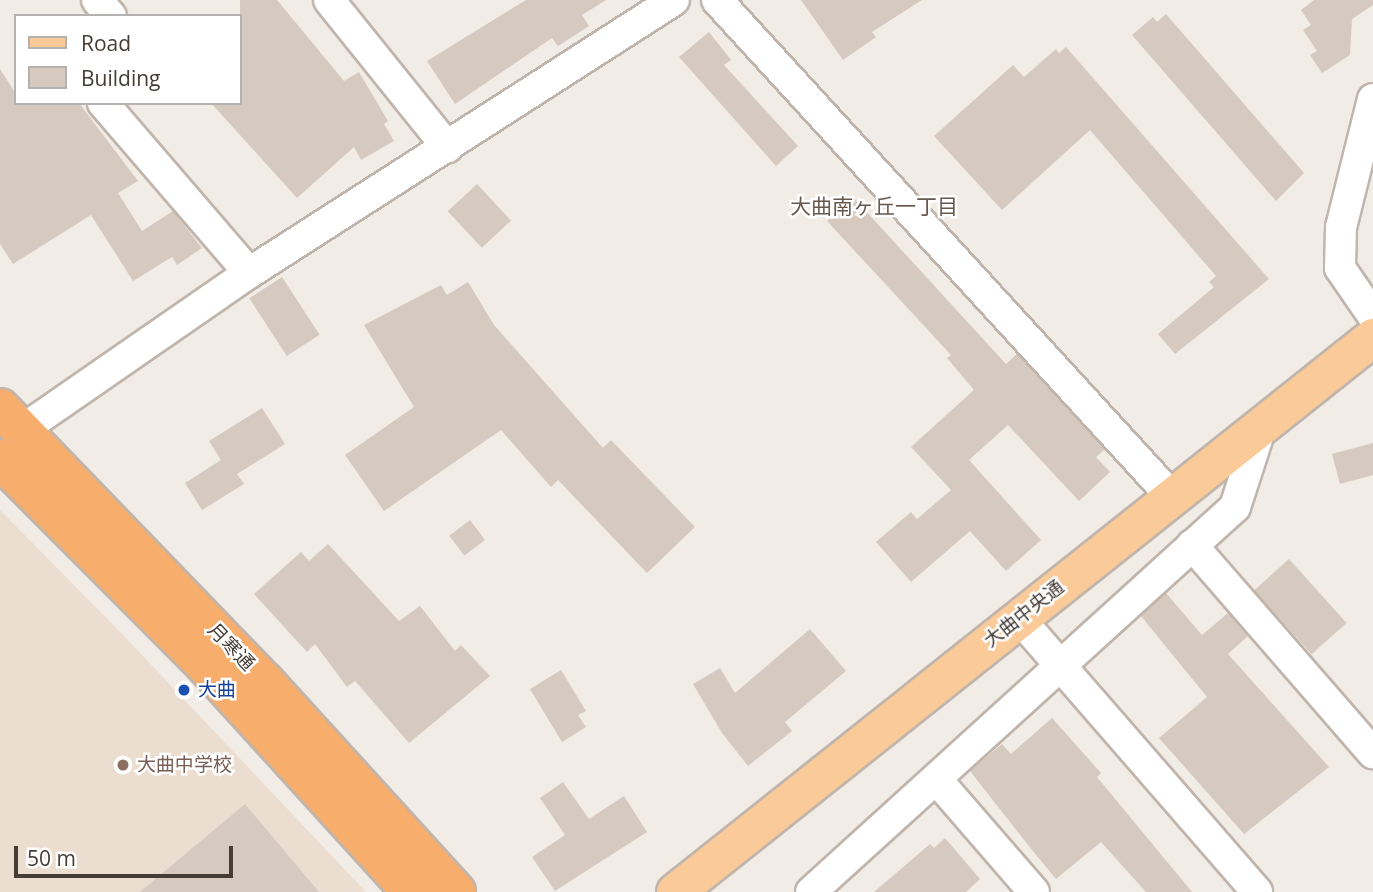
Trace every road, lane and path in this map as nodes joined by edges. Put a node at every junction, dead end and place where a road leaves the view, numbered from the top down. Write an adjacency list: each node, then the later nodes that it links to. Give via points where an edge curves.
1 (97, 0): 5 (street)
2 (674, 0): 8 (street)
3 (717, 0): 14 (street)
4 (333, 1): 8 (street)
5 (109, 14)
6 (1373, 99): 10 (street, via 1341,227 1340,268)
7 (105, 105): 9 (street)
8 (447, 147): 9 (street)
9 (249, 273): 13 (street)
10 (1373, 316)
11 (1373, 337): 12 (main road, 大曲中央通)
12 (1262, 424): 14 (main road, 大曲中央通); 15 (street, via 1235,507)
13 (7, 432): 20 (highway, 月寒通, via 206,666); 21 (highway, 月寒通, via 265,682)
14 (1172, 497): 16 (main road, 大曲中央通)
15 (1192, 545): 17 (street); 18 (street)
16 (1019, 618): 17 (street); 22 (main road, 大曲中央通)
17 (1061, 665): 19 (street); 25 (street)
18 (1373, 753)
19 (937, 780): 23 (street); 24 (street)
20 (412, 892)
21 (457, 892)
22 (675, 892)
23 (811, 892)
24 (1034, 892)
25 (1257, 892)

